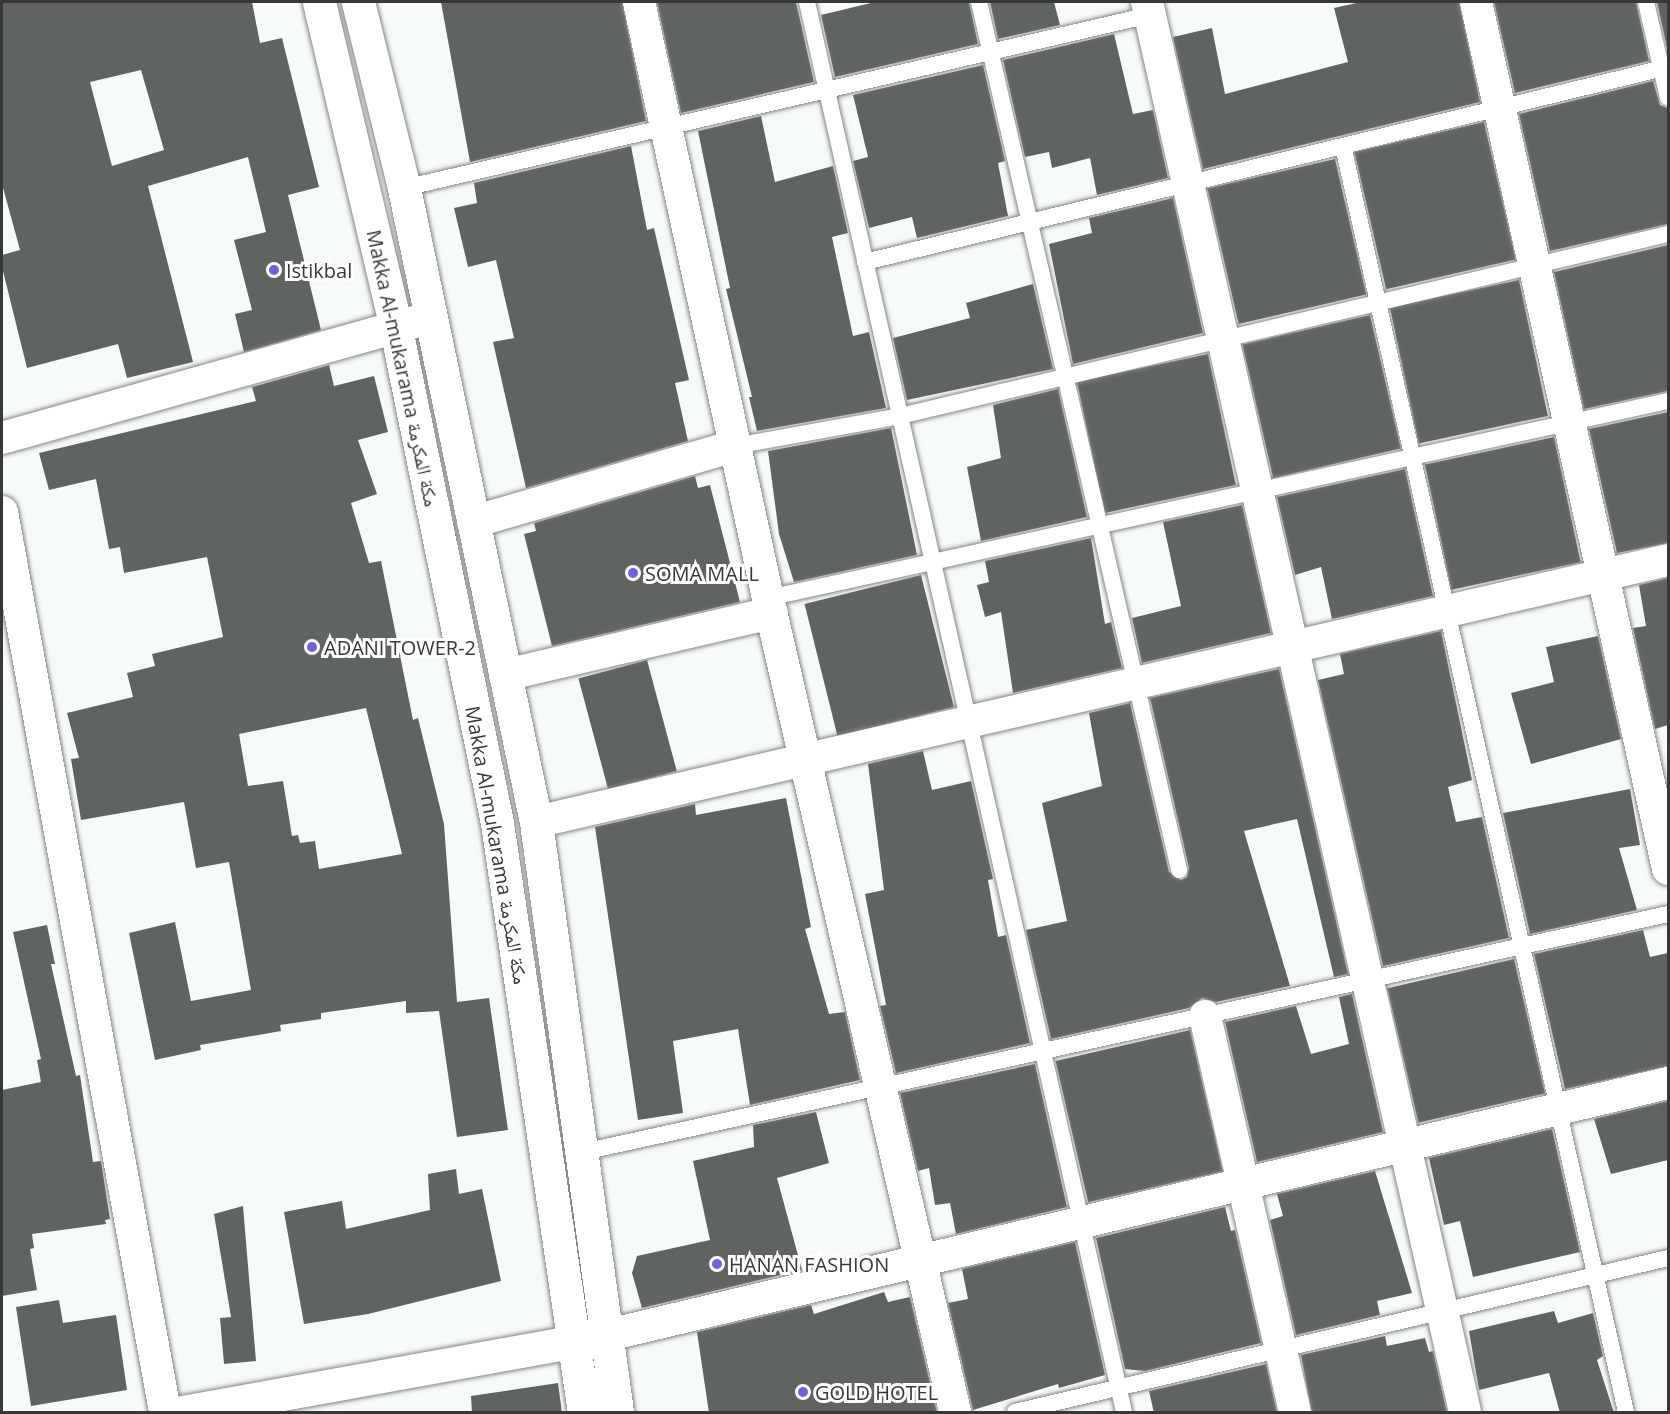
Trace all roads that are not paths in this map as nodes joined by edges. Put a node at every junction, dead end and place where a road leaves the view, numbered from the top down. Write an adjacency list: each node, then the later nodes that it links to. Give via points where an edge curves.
1 (319, 2): 24 (main road, Makka Al-mukarama مكة المكرمة)
2 (358, 2): 17 (main road, Makka Al-mukarama مكة المكرمة)
3 (639, 2): 14 (street)
4 (807, 2): 11 (lane)
5 (979, 2): 9 (lane)
6 (1476, 2): 13 (street)
7 (1646, 2): 10 (lane)
8 (1148, 8): 9 (lane); 16 (street)
9 (991, 52): 11 (lane); 18 (lane)
10 (1665, 68): 12 (lane); 13 (lane)
11 (827, 90): 14 (lane); 20 (lane)
12 (1668, 98)
13 (1499, 108): 15 (lane); 21 (street)
14 (667, 127): 17 (lane); 31 (street)
15 (1343, 146): 16 (lane); 22 (lane)
16 (1188, 183): 18 (lane); 25 (street)
17 (404, 188): 23 (main road, Makka Al-mukarama مكة المكرمة)
18 (1030, 222): 20 (lane); 26 (lane)
19 (1668, 234): 21 (lane)
20 (866, 262): 28 (lane)
21 (1534, 266): 22 (lane); 29 (street)
22 (1377, 303): 25 (lane); 32 (lane)
23 (430, 318): 24 (street); 35 (main road, Makka Al-mukarama مكة المكرمة)
24 (396, 329): 30 (street); 67 (main road, Makka Al-mukarama مكة المكرمة, via 497,823)
25 (1223, 340): 26 (lane); 33 (street)
26 (1066, 377): 28 (lane); 36 (lane)
27 (1668, 401): 29 (lane)
28 (900, 416): 31 (lane); 38 (lane)
29 (1569, 423): 32 (lane); 39 (street)
30 (2, 438)
31 (735, 446): 35 (street); 40 (street)
32 (1411, 457): 33 (lane); 41 (lane)
33 (1257, 491): 36 (lane); 42 (street)
34 (2, 512): 70 (street)
35 (473, 522): 43 (main road, Makka Al-mukarama مكة المكرمة)
36 (1099, 525): 38 (lane); 44 (lane)
37 (1668, 560): 39 (street)
38 (933, 562): 40 (lane); 45 (lane)
39 (1603, 575): 41 (street); 48 (street)
40 (770, 605): 43 (street); 46 (street)
41 (1447, 611): 42 (street); 51 (lane)
42 (1293, 646): 44 (street); 52 (street)
43 (505, 675): 47 (main road, Makka Al-mukarama مكة المكرمة)
44 (1137, 683): 45 (street); 49 (lane)
45 (969, 722): 46 (street); 54 (lane)
46 (805, 759): 47 (street); 56 (street)
47 (536, 822): 59 (main road, Makka Al-mukarama مكة المكرمة)
48 (1668, 869)
49 (1179, 870)
50 (1668, 914): 51 (lane)
51 (1522, 947): 52 (lane); 57 (lane)
52 (1368, 980): 53 (lane); 58 (street)
53 (1205, 1016): 54 (lane); 60 (street)
54 (1043, 1052): 56 (lane); 61 (lane)
55 (1668, 1083): 57 (street)
56 (882, 1087): 59 (lane); 63 (street)
57 (1559, 1110): 58 (street); 64 (lane)
58 (1405, 1146): 60 (street); 65 (street)
59 (583, 1152): 66 (main road, Makka Al-mukarama مكة المكرمة)
60 (1244, 1184): 61 (street); 68 (street)
61 (1082, 1223): 63 (street); 69 (lane)
62 (1668, 1258): 64 (lane)
63 (922, 1261): 66 (street); 74 (street)
64 (1596, 1275): 65 (lane); 79 (lane)
65 (1443, 1311): 68 (lane); 78 (street)
66 (604, 1336): 67 (main road); 73 (main road, Makka Al-mukarama مكة المكرمة)
67 (572, 1342): 71 (main road); 72 (main road, Makka Al-mukarama مكة المكرمة)
68 (1281, 1350): 69 (lane); 77 (street)
69 (1119, 1388): 75 (lane); 76 (lane)
70 (165, 1413)
71 (182, 1413)
72 (584, 1413)
73 (617, 1413)
74 (955, 1413)
75 (1015, 1413)
76 (1124, 1413)
77 (1295, 1413)
78 (1465, 1413)
79 (1626, 1413)

